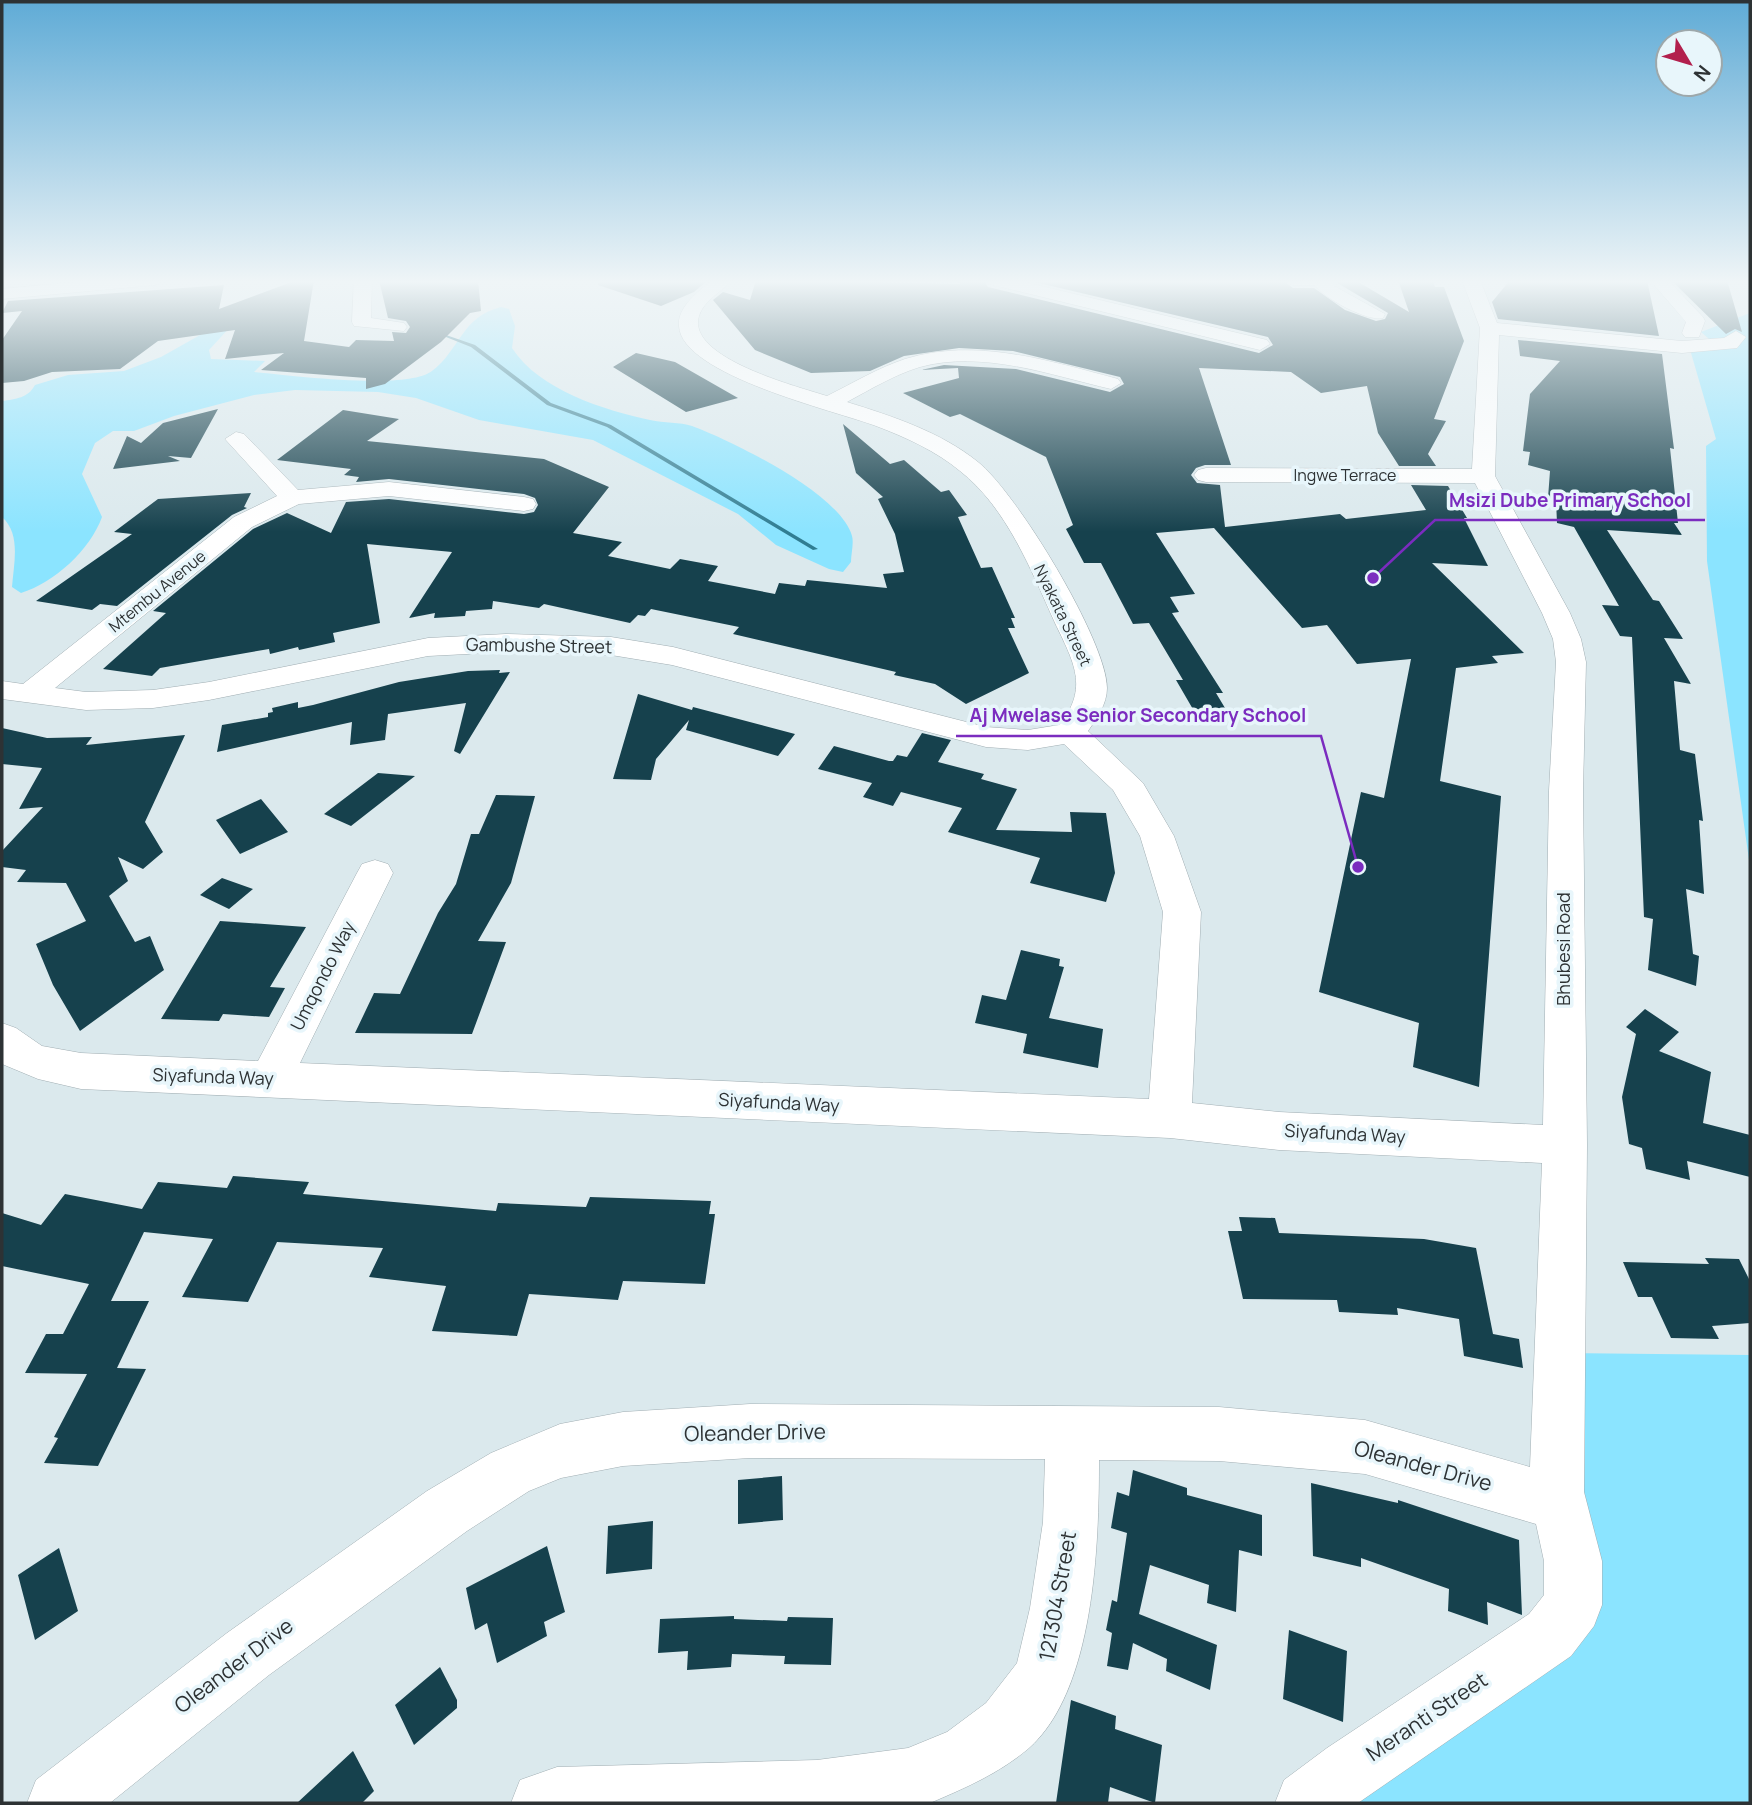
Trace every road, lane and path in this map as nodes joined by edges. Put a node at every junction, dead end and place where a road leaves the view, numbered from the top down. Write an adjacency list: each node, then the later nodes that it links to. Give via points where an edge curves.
1 (725, 364): 6 (street, Nyakata Street)
2 (914, 364): 6 (street)
3 (1027, 364): 5 (street)
4 (1488, 364): 9 (street)
5 (1111, 383)
6 (828, 403): 13 (street, Nyakata Street, via 949,452 971,468 1011,512 1092,675 1093,699)
7 (236, 439): 10 (street)
8 (1206, 475): 9 (street, Ingwe Terrace)
9 (1483, 476): 18 (street, Bhubesi Road, via 1556,613 1571,662)
10 (292, 498): 11 (street, Mtembu Avenue, via 389,489); 12 (street, Mtembu Avenue, via 243,522)
11 (524, 504)
12 (15, 693): 13 (street, Gambushe Street, via 86,701 153,699 428,647 506,643 611,646 673,656 986,737 1040,741)
13 (1070, 732): 17 (street, via 1126,783 1157,836 1182,912)
14 (375, 873): 16 (street, Umqondo Way)
15 (2, 1040): 16 (street, Siyafunda Way, via 11,1051 43,1064 81,1071)
16 (271, 1078): 17 (street, Siyafunda Way)
17 (1170, 1119): 18 (street, Siyafunda Way, via 1279,1131)
18 (1564, 1145): 20 (street, Bhubesi Road)
19 (1072, 1434): 20 (street, Oleander Drive, via 1219,1434 1365,1447 1538,1497); 22 (street, Oleander Drive, via 750,1431 622,1439 559,1451 510,1472 436,1519 248,1654); 23 (street, 121304 Street, via 1071,1522 1044,1677 1008,1725 969,1754 909,1780 817,1792)
20 (1557, 1492): 21 (street, Bhubesi Road, via 1573,1561 1573,1605)
21 (1550, 1635): 24 (street, Meranti Street)
22 (59, 1803)
23 (542, 1803)
24 (1307, 1803)

